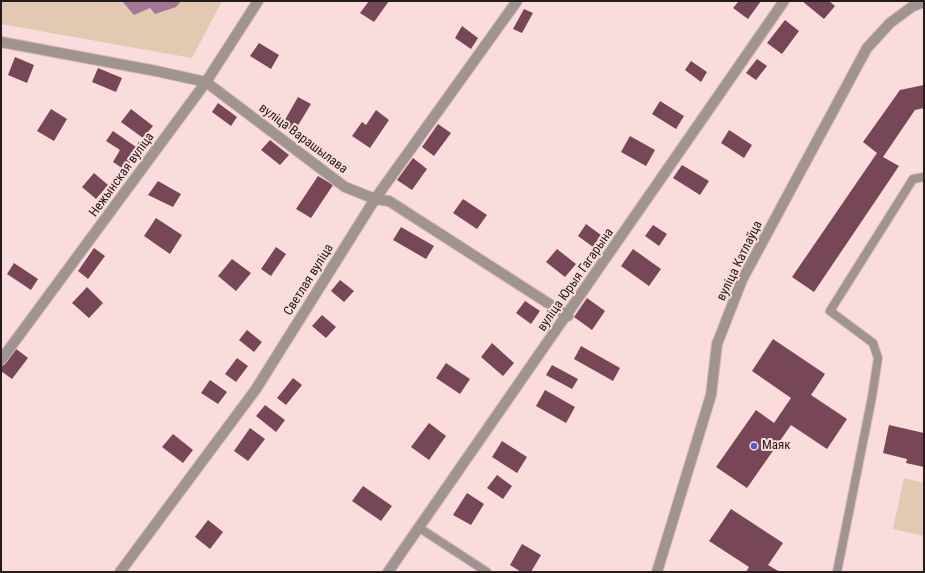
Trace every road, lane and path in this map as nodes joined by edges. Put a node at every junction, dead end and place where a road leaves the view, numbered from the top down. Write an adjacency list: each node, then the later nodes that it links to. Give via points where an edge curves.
1 (258, 1): 6 (street, Нежынская вуліца)
2 (517, 1): 8 (street, Светлая вуліца)
3 (784, 1): 9 (street, вуліца Юрыя Гагарына)
4 (924, 2): 15 (street, вуліца Катлаўца, via 913,6 890,23 867,48 742,280 717,344 711,395)
5 (1, 42): 6 (street, вуліца Варашылава)
6 (206, 82): 8 (street, вуліца Варашылава, via 345,187); 10 (street, Нежынская вуліца)
7 (924, 177): 16 (lane, via 913,179 830,311 873,343 878,358)
8 (375, 199): 9 (street, вуліца Варашылава, via 390,201); 12 (street, Светлая вуліца, via 256,389)
9 (568, 316): 11 (street, вуліца Юрыя Гагарына)
10 (1, 360)
11 (418, 527): 13 (street, вуліца Юрыя Гагарына); 14 (lane)
12 (120, 572)
13 (388, 572)
14 (487, 572)
15 (657, 572)
16 (836, 572)

